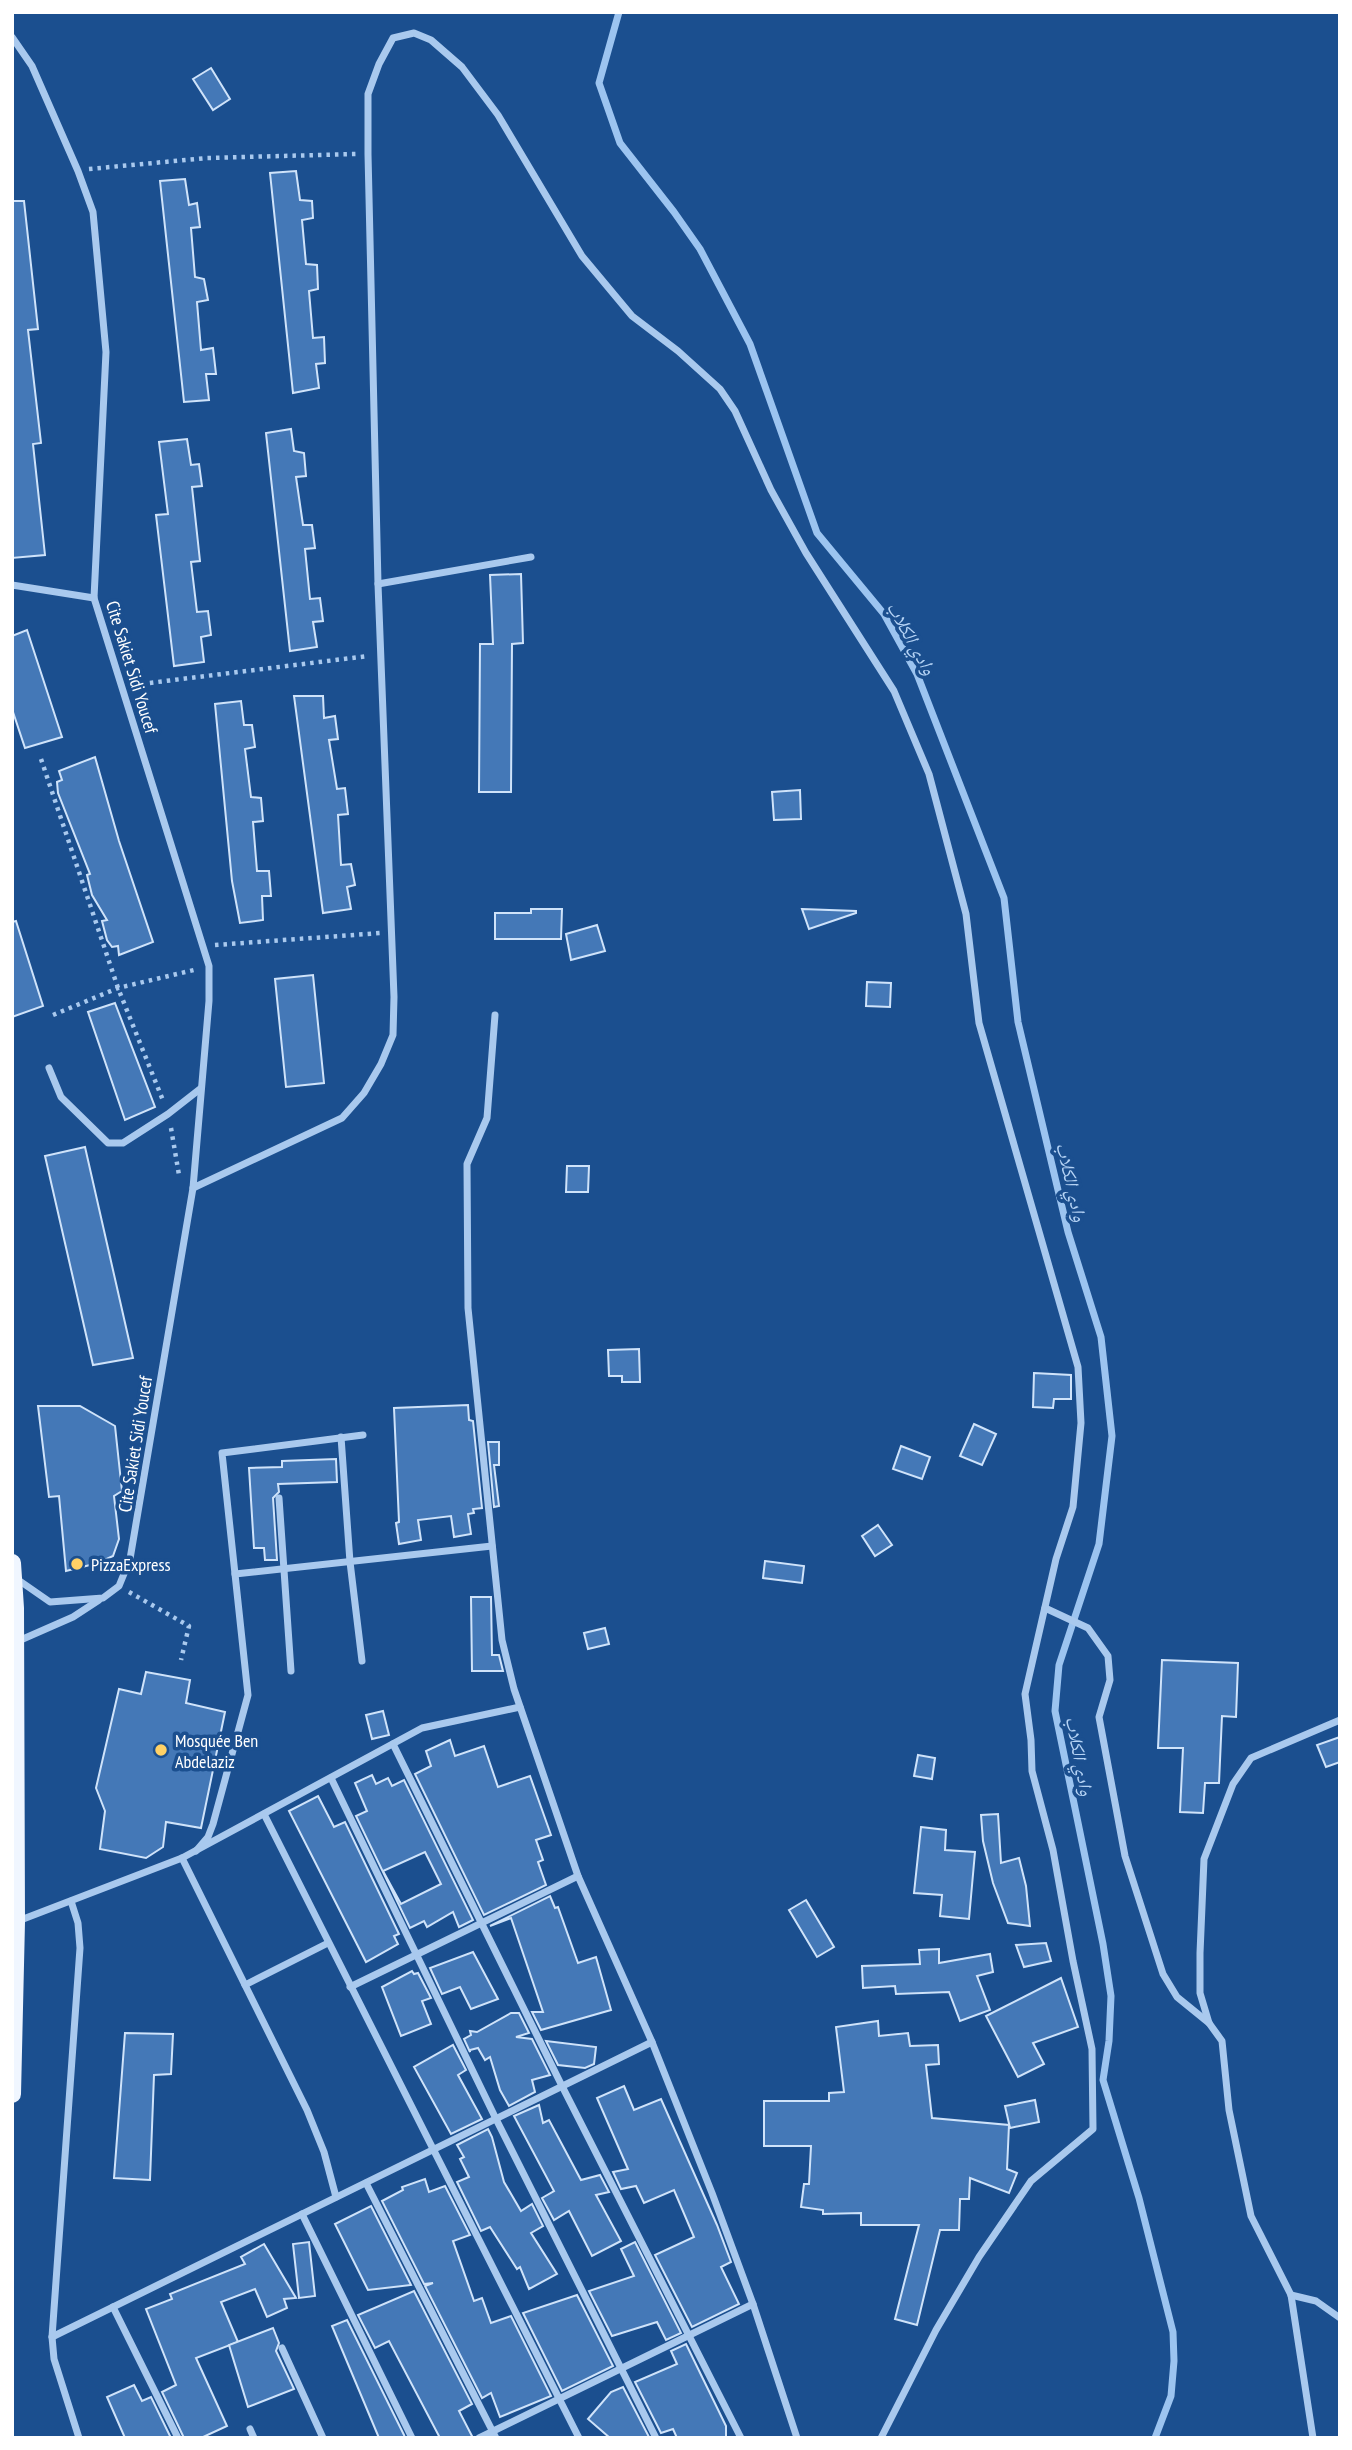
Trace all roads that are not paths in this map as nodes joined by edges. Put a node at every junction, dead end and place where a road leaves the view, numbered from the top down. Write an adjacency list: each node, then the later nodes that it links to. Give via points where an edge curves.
1 (12, 37): 5 (street, Cite Sakiet Sidi Youcef, via 32,66 93,212 106,352)
2 (531, 557): 3 (street)
3 (378, 584): 9 (street, via 393,1035 381,1064 342,1118); 19 (street, via 368,94 393,38 414,33 431,40 462,67 498,115 582,256 632,317 720,389 806,553 894,691 932,787 966,914 979,1023 1078,1367 1081,1423 1073,1507)
4 (12, 585): 5 (street)
5 (94, 598): 8 (street, Cite Sakiet Sidi Youcef, via 209,966)
6 (495, 1015): 13 (street, via 487,1118 467,1164 468,1308)
7 (49, 1068): 8 (street, via 61,1097 108,1143 123,1143)
8 (200, 1088): 9 (street, Cite Sakiet Sidi Youcef)
9 (193, 1188): 18 (street, Cite Sakiet Sidi Youcef, via 137,1532 119,1586)
10 (363, 1435): 11 (street)
11 (341, 1437): 14 (street); 17 (street, via 222,1453)
12 (279, 1499): 15 (street)
13 (492, 1546): 14 (street); 23 (street, via 502,1640)
14 (350, 1562): 15 (street); 21 (street)
15 (284, 1569): 17 (street); 22 (street)
16 (13, 1570): 18 (street, via 50,1602); 20 (main road)
17 (235, 1574): 28 (street, via 248,1695 213,1824)
18 (103, 1598): 20 (street)
19 (1045, 1608): 38 (street, via 1088,1628 1108,1656 1110,1680 1099,1717 1125,1856 1163,1974 1177,1997); 68 (street, via 1025,1694 1031,1771 1053,1850 1092,2049 1093,2129 1031,2181 979,2257)
20 (14, 1644): 32 (main road)
21 (362, 1661)
22 (291, 1671)
23 (520, 1707): 25 (street, via 422,1728); 30 (street)
24 (1340, 1720): 38 (street, via 1251,1758 1233,1784 1204,1859 1200,1993)
25 (393, 1744): 26 (street); 33 (street)
26 (331, 1778): 27 (street); 35 (street)
27 (264, 1814): 28 (street); 34 (street)
28 (196, 1851): 29 (street)
29 (182, 1858): 31 (street); 36 (street)
30 (578, 1876): 33 (street); 39 (street)
31 (71, 1901): 32 (street); 52 (street, via 80,1948)
32 (16, 1922): 41 (main road)
33 (482, 1922): 35 (street); 40 (street)
34 (328, 1943): 36 (street); 37 (street)
35 (417, 1955): 37 (street); 42 (street)
36 (245, 1985): 45 (street, via 307,2110)
37 (350, 1987): 43 (street)
38 (1209, 2023): 47 (street, via 1222,2041 1229,2110 1251,2216)
39 (652, 2042): 40 (street); 48 (street)
40 (562, 2086): 42 (street); 51 (street)
41 (12, 2094)
42 (496, 2119): 43 (street); 54 (street)
43 (432, 2150): 44 (street); 55 (street)
44 (366, 2183): 45 (street); 57 (street)
45 (336, 2197): 46 (street)
46 (302, 2214): 49 (street); 62 (street)
47 (1291, 2295): 50 (street, via 1316,2301); 69 (street)
48 (753, 2304): 51 (street); 67 (street)
49 (113, 2307): 52 (street); 59 (street)
50 (1340, 2318)
51 (687, 2335): 54 (street); 66 (street)
52 (52, 2337): 58 (street, via 54,2359)
53 (282, 2347): 61 (street)
54 (621, 2368): 55 (street); 65 (street)
55 (559, 2398): 57 (street); 64 (street)
56 (250, 2429): 60 (street)
57 (495, 2434): 63 (street)
58 (79, 2438)
59 (178, 2438)
60 (254, 2438)
61 (323, 2438)
62 (412, 2438)
63 (479, 2438)
64 (579, 2438)
65 (656, 2438)
66 (741, 2438)
67 (797, 2438)
68 (881, 2438)
69 (1313, 2438)

